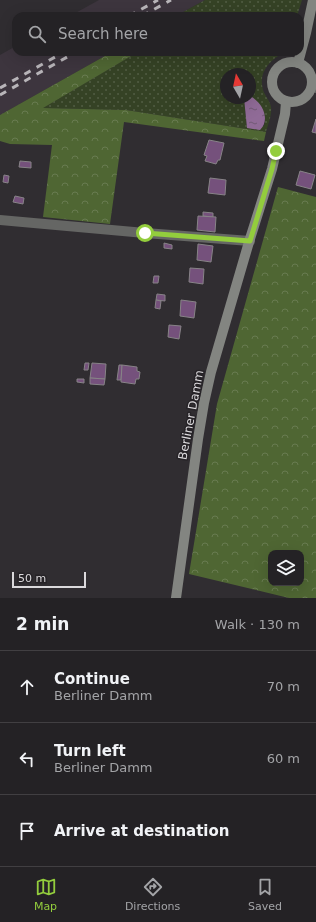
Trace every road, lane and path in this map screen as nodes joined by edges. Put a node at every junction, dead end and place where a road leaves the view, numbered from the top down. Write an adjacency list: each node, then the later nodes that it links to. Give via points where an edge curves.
1 (313, 0): 2 (main road)
2 (304, 40)
3 (300, 56): 4 (main road)
4 (298, 63): 5 (main road, via 311,75); 6 (main road, via 284,63 279,66 272,79 274,92)
5 (314, 87): 6 (main road, via 302,100)
6 (286, 102): 8 (main road, Berliner Damm, via 272,169)
7 (0, 220): 8 (street)
8 (250, 241): 9 (main road, Berliner Damm, via 204,403)
9 (176, 598)

